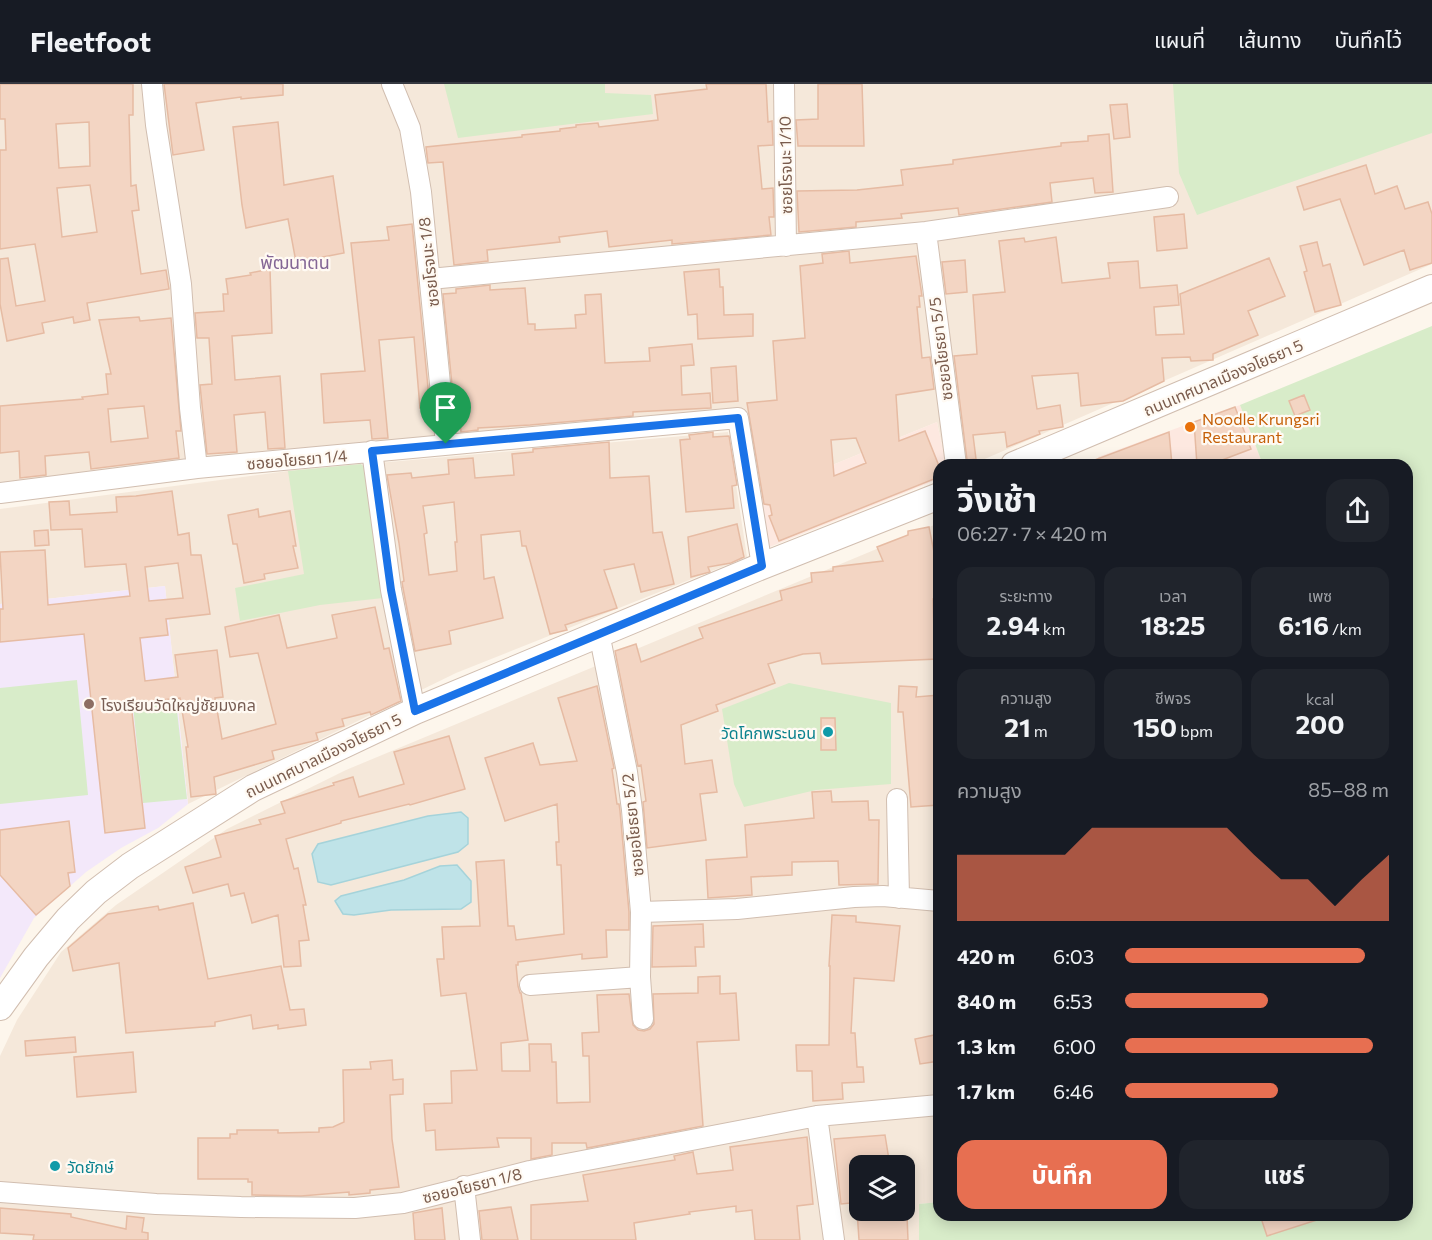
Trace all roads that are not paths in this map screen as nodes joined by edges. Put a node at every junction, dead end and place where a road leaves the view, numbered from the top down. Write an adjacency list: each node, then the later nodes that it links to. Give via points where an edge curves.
1 (152, 84): 13 (street, via 181,284)
2 (392, 84): 7 (street, ซอยโรจนะ 1/8, via 410,128)
3 (784, 84): 6 (street, ซอยโรจนะ 1/10)
4 (1168, 197): 5 (street)
5 (926, 232): 6 (street); 11 (street, ซอยอโยธยา 5/5)
6 (786, 246): 7 (street)
7 (430, 279): 9 (street, ซอยโรจนะ 1/8)
8 (1432, 288): 12 (street, ถนนเทศบาลเมืองอโยธยา 5)
9 (446, 444): 10 (street, ซอยอโยธยา 1/4); 16 (street, ซอยอโยธยา 1/4, via 738,418)
10 (372, 451): 13 (street, ซอยอโยธยา 1/4); 18 (street, via 391,590)
11 (955, 459)
12 (1028, 459)
13 (197, 468): 14 (street, ซอยอโยธยา 1/4)
14 (0, 493)
15 (933, 498): 16 (street, ถนนเทศบาลเมืองอโยธยา 5)
16 (762, 566): 17 (street, ถนนเทศบาลเมืองอโยธยา 5)
17 (599, 633): 18 (street, ถนนเทศบาลเมืองอโยธยา 5); 22 (street, ซอยอโยธยา 5/2, via 627,772)
18 (415, 711): 25 (street, ถนนเทศบาลเมืองอโยธยา 5, via 253,788 130,866 68,919)
19 (897, 800): 20 (street)
20 (900, 898): 21 (street); 22 (street, via 854,897 737,909)
21 (933, 901)
22 (641, 912): 23 (street, ซอยอโยธยา 5/2)
23 (640, 977): 24 (street); 26 (street, ซอยอโยธยา 5/2)
24 (530, 986)
25 (0, 1007)
26 (643, 1019)
27 (933, 1106): 28 (street, ซอยอโยธยา 1/8)
28 (818, 1116): 29 (street, ซอยอโยธยา 1/8); 32 (street)
29 (464, 1186): 30 (street, ซอยอโยธยา 1/8, via 403,1203 314,1209 156,1204); 31 (street)
30 (0, 1192)
31 (470, 1240)
32 (834, 1240)

